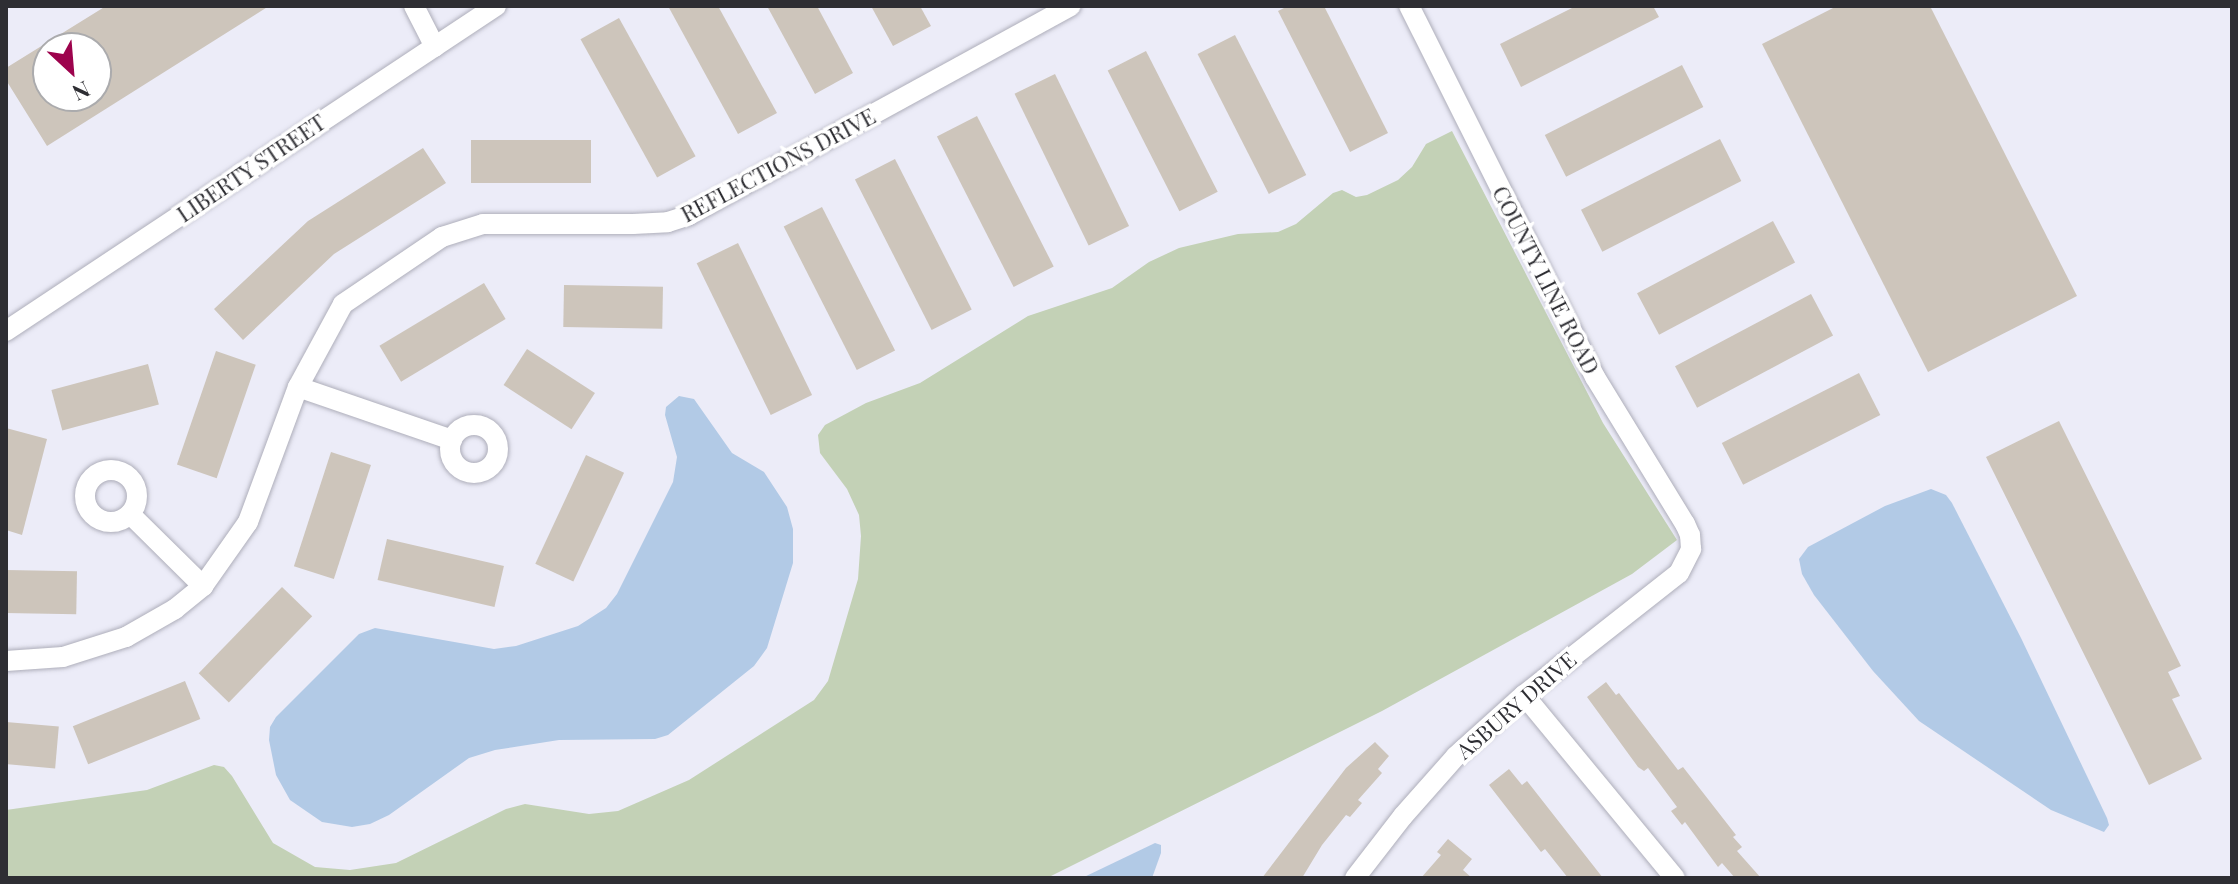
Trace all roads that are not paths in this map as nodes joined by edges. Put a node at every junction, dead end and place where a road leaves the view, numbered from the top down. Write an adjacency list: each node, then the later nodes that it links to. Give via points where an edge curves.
1 (414, 6): 5 (street)
2 (496, 6): 5 (street, LIBERTY STREET)
3 (1071, 6): 7 (street, REFLECTIONS DRIVE, via 689,215 656,223 483,224 442,237 343,304)
4 (1409, 6): 10 (street, COUNTY LINE ROAD, via 1595,377 1685,524)
5 (435, 47): 6 (street, LIBERTY STREET)
6 (6, 331)
7 (298, 387): 8 (street); 11 (street, REFLECTIONS DRIVE, via 248,522)
8 (452, 440)
9 (130, 514): 11 (street)
10 (1691, 549): 13 (street, ASBURY DRIVE, via 1679,573)
11 (203, 586): 12 (street, REFLECTIONS DRIVE, via 126,637 63,657)
12 (6, 661)
13 (1524, 695): 14 (street, ASBURY DRIVE, via 1433,781); 15 (street)
14 (1355, 878)
15 (1675, 878)

